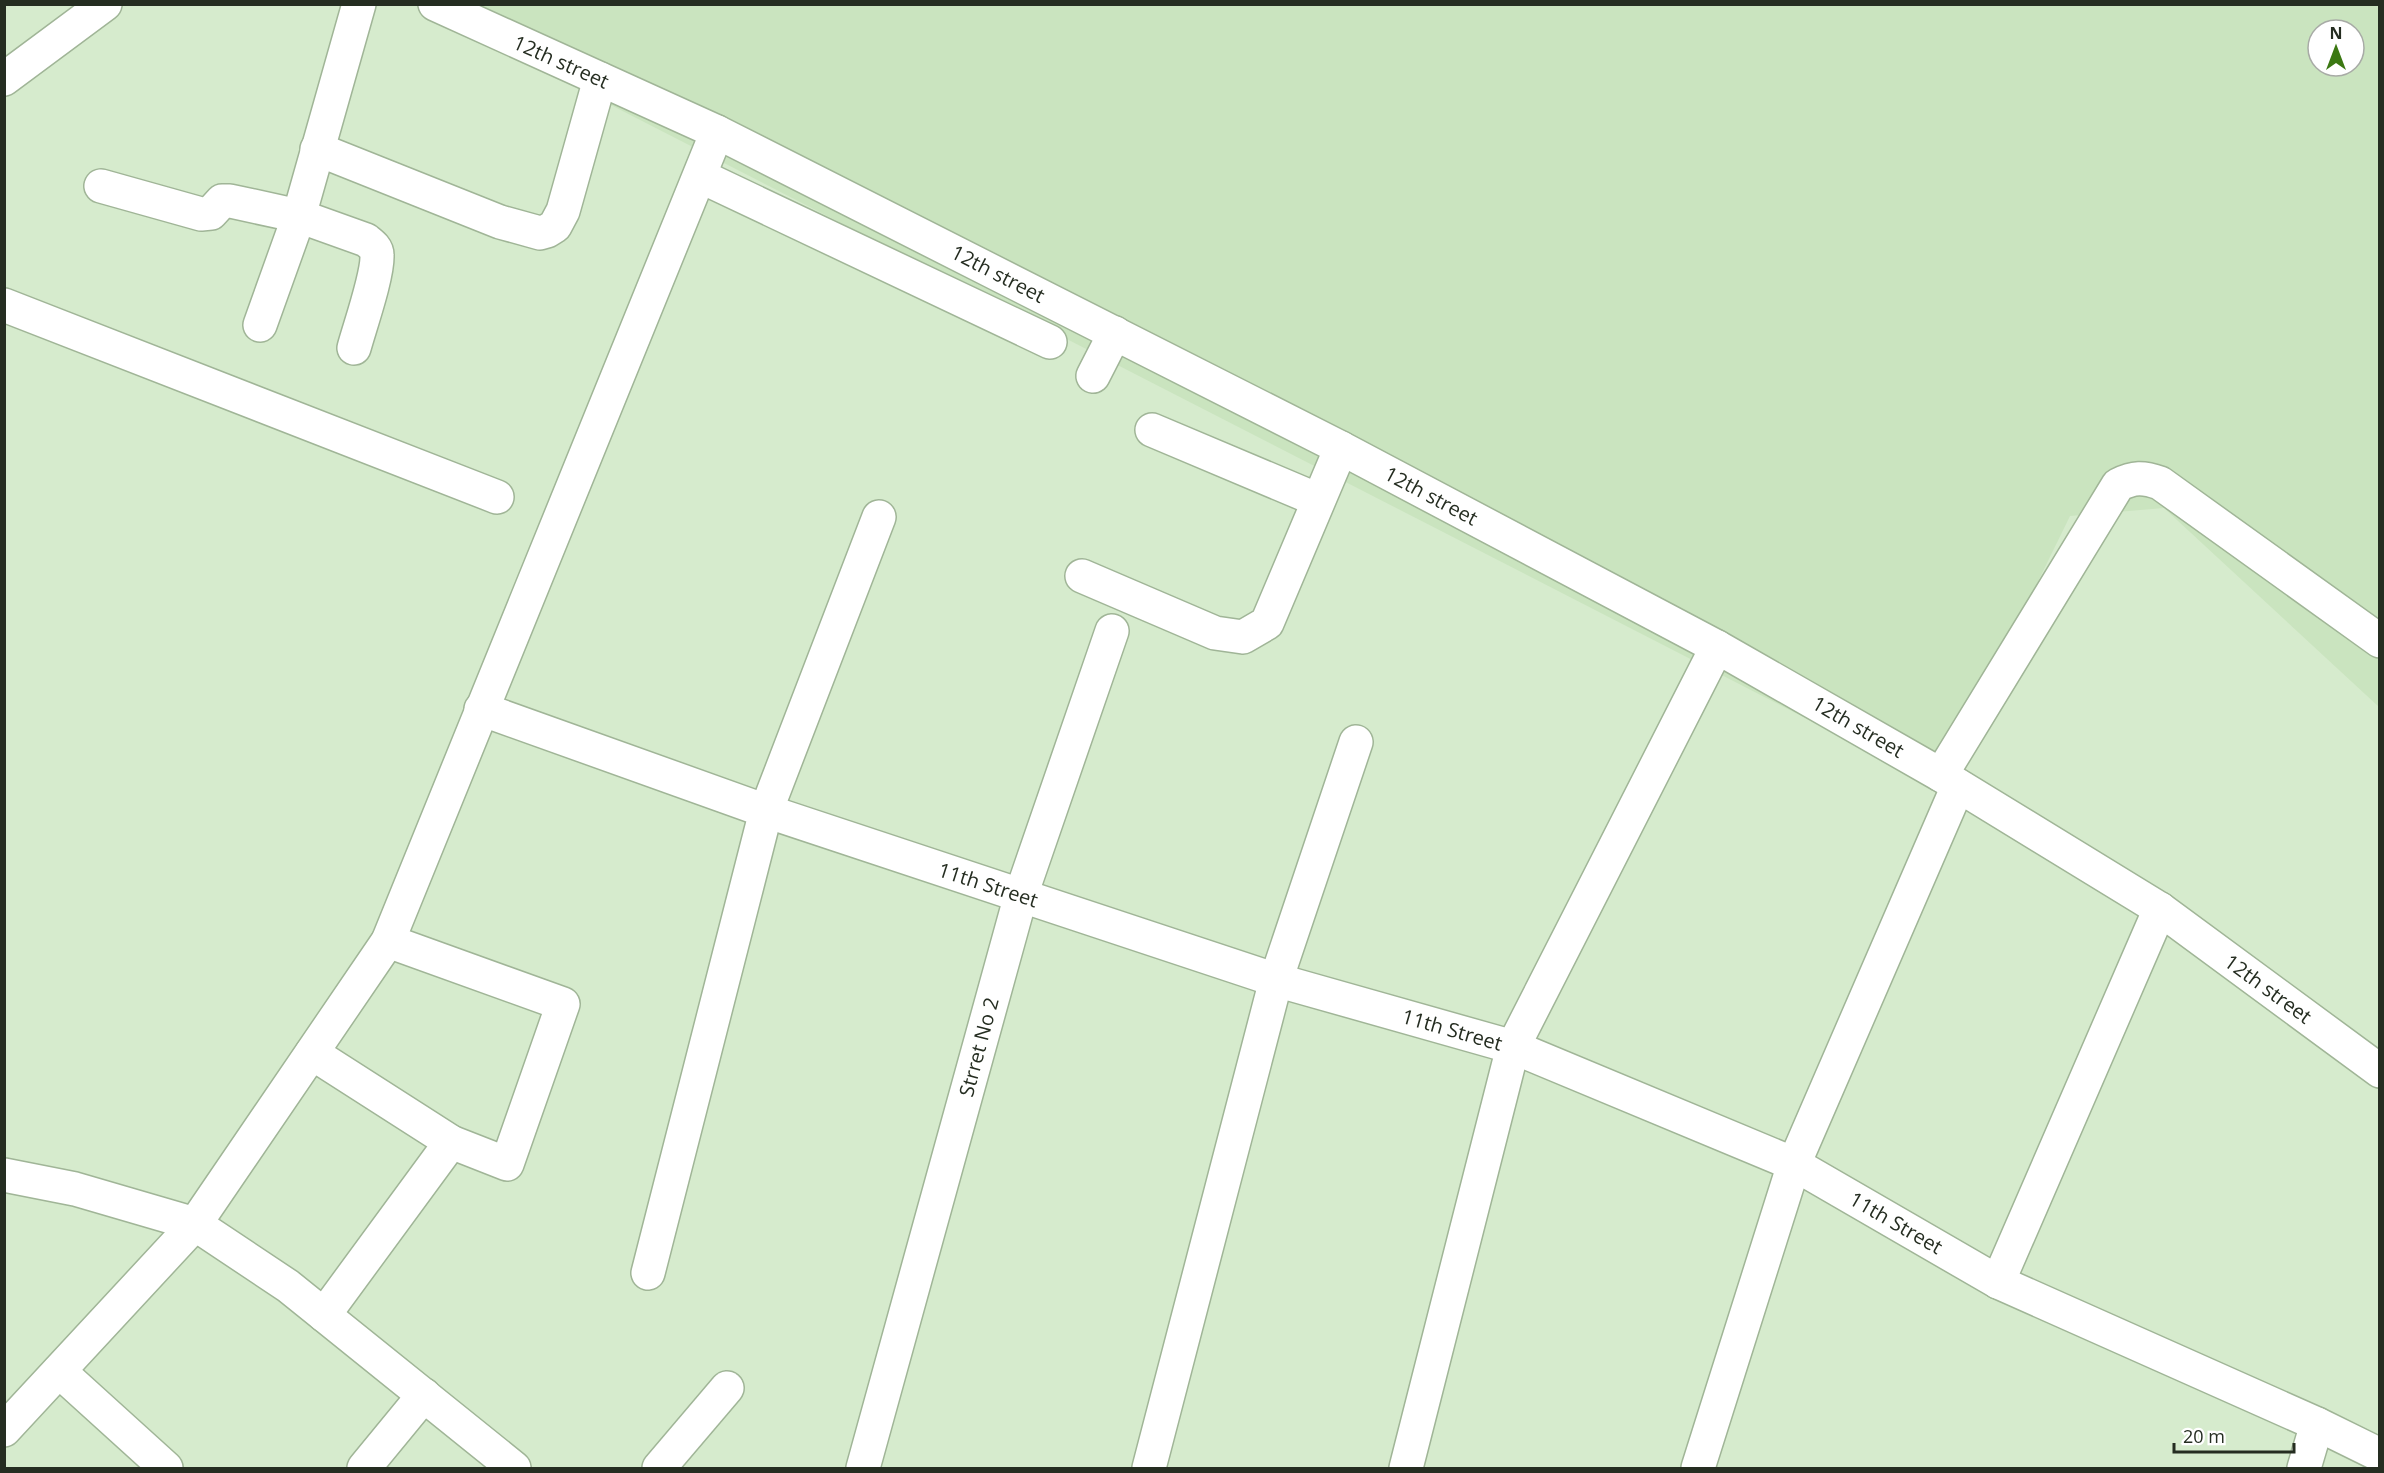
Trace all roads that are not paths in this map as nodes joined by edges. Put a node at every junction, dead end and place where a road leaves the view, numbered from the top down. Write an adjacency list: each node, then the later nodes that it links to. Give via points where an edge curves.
1 (105, 4): 4 (street)
2 (359, 4): 7 (street)
3 (435, 4): 5 (street, 12th street)
4 (4, 79)
5 (600, 79): 6 (street, 12th street); 7 (street, via 563,211 555,226 540,233 501,222)
6 (717, 132): 8 (street); 11 (street, 12th street)
7 (318, 149): 10 (street)
8 (700, 176): 14 (street); 28 (street)
9 (101, 186): 10 (street, via 201,214 211,213 222,201 230,201)
10 (299, 216): 13 (street); 17 (street, via 366,240 375,247 376,268)
11 (1034, 292): 14 (street); 15 (street, 12th street)
12 (4, 305): 21 (street)
13 (260, 326)
14 (1013, 329): 16 (street)
15 (1115, 333): 18 (street); 20 (street, 12th street)
16 (1050, 342)
17 (354, 348)
18 (1093, 376)
19 (1152, 430): 22 (street)
20 (1341, 448): 22 (street); 27 (street, 12th street)
21 (497, 497)
22 (1318, 500): 24 (street, via 1268,623 1243,637 1215,633)
23 (879, 518): 31 (street)
24 (1082, 576)
25 (1112, 631): 32 (street, Strret No 2)
26 (2379, 641): 30 (street, via 2160,483 2132,478 2118,485)
27 (1717, 646): 30 (street, 12th street); 36 (street)
28 (482, 709): 31 (street, 11th Street); 34 (street)
29 (1356, 742): 35 (street)
30 (1950, 780): 33 (street, 12th street); 40 (street)
31 (766, 811): 32 (street, 11th Street); 43 (street)
32 (1021, 896): 35 (street, 11th Street); 56 (street, Strret No 2)
33 (2160, 909): 38 (street, 12th street); 44 (street)
34 (388, 941): 37 (street); 39 (street, via 563,1004 507,1164)
35 (1276, 980): 36 (street, 11th Street); 57 (street)
36 (1513, 1047): 40 (street, 11th Street); 58 (street)
37 (312, 1053): 39 (street); 42 (street)
38 (2379, 1071)
39 (451, 1142): 45 (street)
40 (1794, 1164): 44 (street, 11th Street); 59 (street)
41 (4, 1175): 42 (street, via 75,1189)
42 (195, 1224): 45 (street); 46 (street)
43 (648, 1273)
44 (1998, 1282): 49 (street, 11th Street)
45 (324, 1315): 48 (street)
46 (60, 1371): 50 (street); 52 (street)
47 (727, 1388): 55 (street)
48 (424, 1395): 53 (street); 54 (street)
49 (2317, 1424): 51 (street, 11th Street); 60 (street)
50 (4, 1430)
51 (2379, 1455)
52 (166, 1468)
53 (364, 1468)
54 (514, 1468)
55 (659, 1468)
56 (863, 1468)
57 (1149, 1468)
58 (1406, 1468)
59 (1698, 1468)
60 (2304, 1468)

